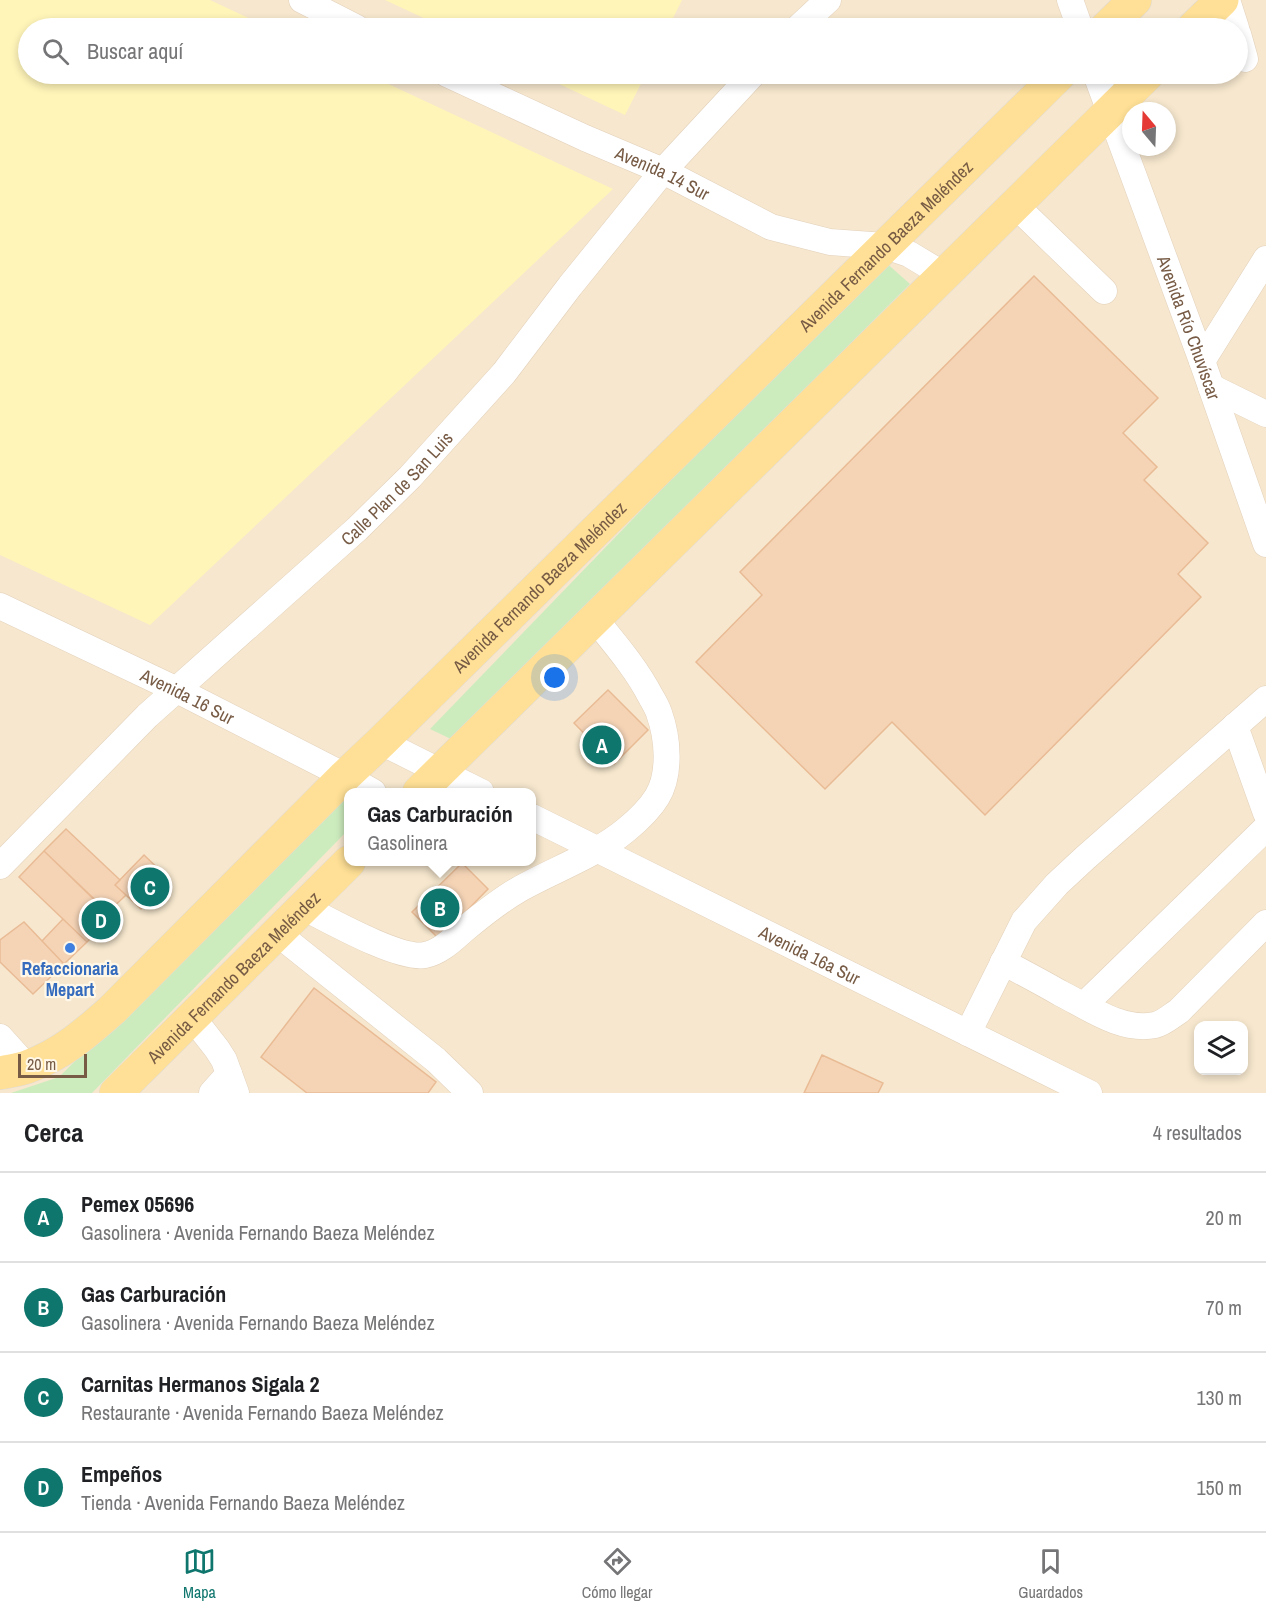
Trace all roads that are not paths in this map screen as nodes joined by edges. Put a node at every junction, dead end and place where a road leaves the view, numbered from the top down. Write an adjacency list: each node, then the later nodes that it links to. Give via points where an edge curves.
1 (302, 0): 7 (street)
2 (828, 0): 8 (street)
3 (1070, 0): 9 (street)
4 (1135, 0): 10 (main road)
5 (1222, 0): 11 (main road)
6 (1227, 0): 12 (street)
7 (337, 18)
8 (809, 18)
9 (1076, 18)
10 (1116, 18)
11 (1203, 18)
12 (1233, 18)
13 (469, 84): 19 (street, Avenida 14 Sur)
14 (744, 84): 19 (street, Calle Plan de San Luis)
15 (1050, 84): 21 (main road, Avenida Fernando Baeza Meléndez)
16 (1100, 84): 18 (street, Avenida Río Chuvíscar)
17 (1137, 84): 18 (main road)
18 (1109, 111): 20 (main road); 25 (street, Avenida Río Chuvíscar)
19 (663, 171): 21 (street, Avenida 14 Sur, via 771,227 830,242); 31 (street, Calle Plan de San Luis, via 504,373 417,469 357,529)
20 (1015, 205): 23 (main road); 24 (street)
21 (885, 246): 23 (street, Avenida 14 Sur, via 909,254); 34 (main road, Avenida Fernando Baeza Meléndez)
22 (1266, 259): 25 (street)
23 (944, 275): 30 (main road)
24 (1104, 291)
25 (1202, 361): 26 (street, Avenida Río Chuvíscar)
26 (1211, 387): 27 (street); 28 (street, Avenida Río Chuvíscar)
27 (1266, 414)
28 (1266, 544)
29 (0, 606): 31 (street, Avenida 16 Sur)
30 (595, 619): 36 (main road); 42 (street, via 646,687 659,712 666,744 666,768 657,796 624,832)
31 (177, 690): 35 (street, Avenida 16 Sur); 43 (street, Calle Plan de San Luis)
32 (1266, 699): 33 (street)
33 (1235, 726): 39 (street); 48 (street, via 1057,884 1024,921)
34 (381, 742): 35 (main road, Avenida Fernando Baeza Meléndez); 36 (street)
35 (345, 776): 37 (street, Avenida 16 Sur); 53 (main road, Avenida Fernando Baeza Meléndez, via 111,1010 54,1055)
36 (430, 782): 38 (street)
37 (366, 788)
38 (461, 788)
39 (1266, 813)
40 (536, 819): 42 (street, Avenida 16a Sur)
41 (1266, 828): 49 (street)
42 (596, 849): 45 (street, via 519,889 438,950 424,955 390,949); 51 (street, Avenida 16a Sur)
43 (0, 866)
44 (345, 866): 45 (main road, Avenida Fernando Baeza Meléndez)
45 (303, 907): 47 (main road, Avenida Fernando Baeza Meléndez)
46 (1266, 923): 49 (street, via 1179,1011 1156,1025 1128,1024)
47 (277, 933): 50 (main road, Avenida Fernando Baeza Meléndez); 58 (street, via 436,1060)
48 (1003, 962): 49 (street); 51 (street)
49 (1084, 1005)
50 (182, 1027): 54 (street, via 217,1049); 55 (main road, Avenida Fernando Baeza Meléndez); 56 (main road)
51 (968, 1033): 59 (street, Avenida 16a Sur)
52 (0, 1037): 53 (street)
53 (13, 1070)
54 (232, 1084): 57 (street)
55 (116, 1093)
56 (141, 1093)
57 (212, 1093)
58 (470, 1093)
59 (1089, 1093)

